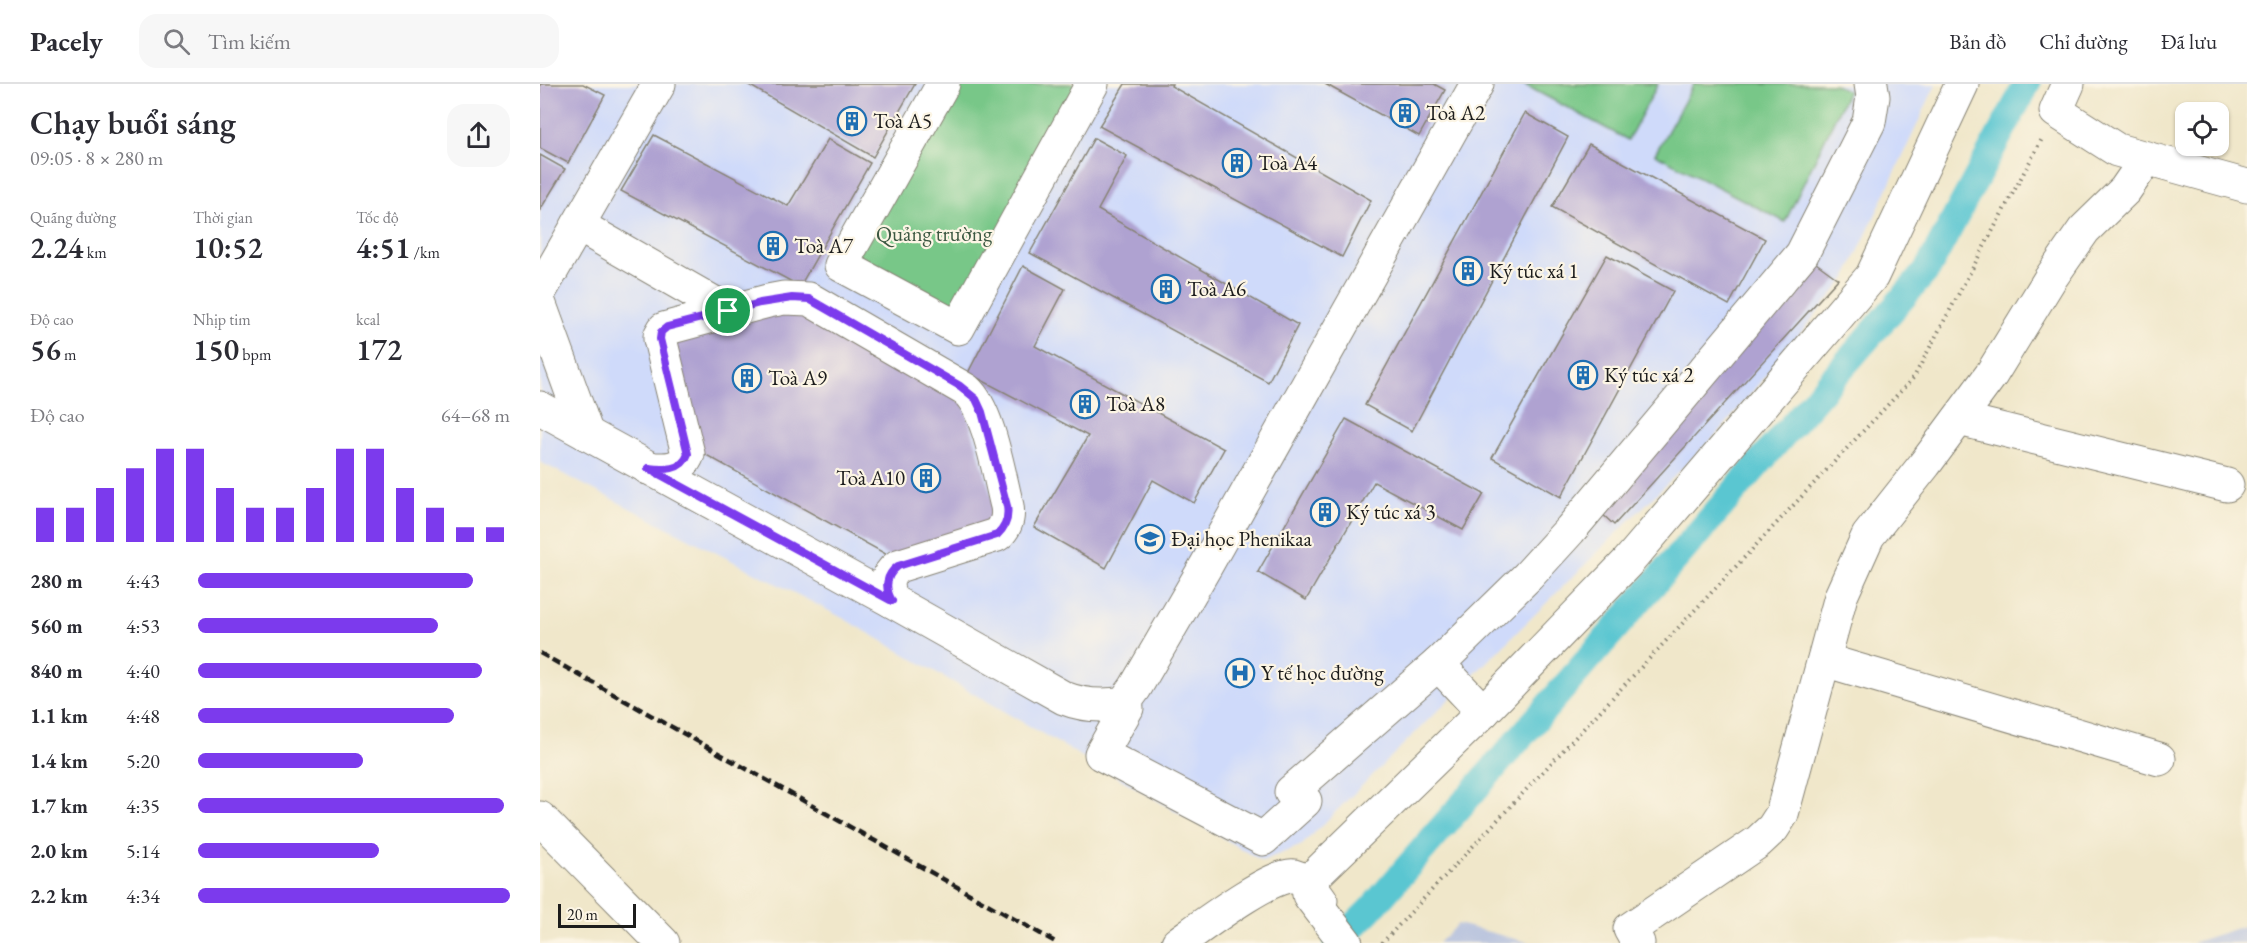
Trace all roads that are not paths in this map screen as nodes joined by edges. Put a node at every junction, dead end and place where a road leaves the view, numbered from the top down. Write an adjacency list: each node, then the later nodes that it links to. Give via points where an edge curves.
1 (659, 84): 10 (street)
2 (943, 84): 3 (street, via 841,265 958,328)
3 (1092, 84)
4 (1477, 84): 22 (street, via 1207,564 1135,688)
5 (1871, 84): 21 (street, via 1869,122 1802,254 1570,530)
6 (1962, 84): 23 (street, via 1872,276 1627,563)
7 (2062, 98): 8 (street, via 2117,150)
8 (2147, 158): 9 (street); 15 (street, via 2126,190 2084,230)
9 (2247, 186)
10 (578, 225): 11 (street); 13 (street)
11 (540, 291)
12 (540, 305): 16 (street)
13 (728, 311): 17 (street, via 661,332 688,454 679,466); 19 (street, via 776,299 809,299 976,399 1007,506 1005,526 997,535 898,566 887,582)
14 (540, 408): 16 (street)
15 (1959, 419): 18 (street); 20 (street, via 1868,536 1841,596)
16 (588, 434): 17 (street)
17 (648, 468): 19 (street)
18 (2227, 484)
19 (892, 601): 22 (street, via 1064,698 1095,706)
20 (1824, 660): 24 (street); 31 (street, via 1782,814 1773,828 1630,930)
21 (1438, 664): 22 (street, via 1291,792 1305,801 1263,839 1101,754 1127,708); 23 (street)
22 (1119, 704)
23 (1483, 712): 26 (street)
24 (2159, 759)
25 (541, 820): 27 (street)
26 (1313, 893): 28 (street, via 1291,875 1274,881); 29 (street); 30 (street)
27 (663, 943)
28 (1178, 943)
29 (1346, 943)
30 (1359, 943)
31 (1638, 943)

